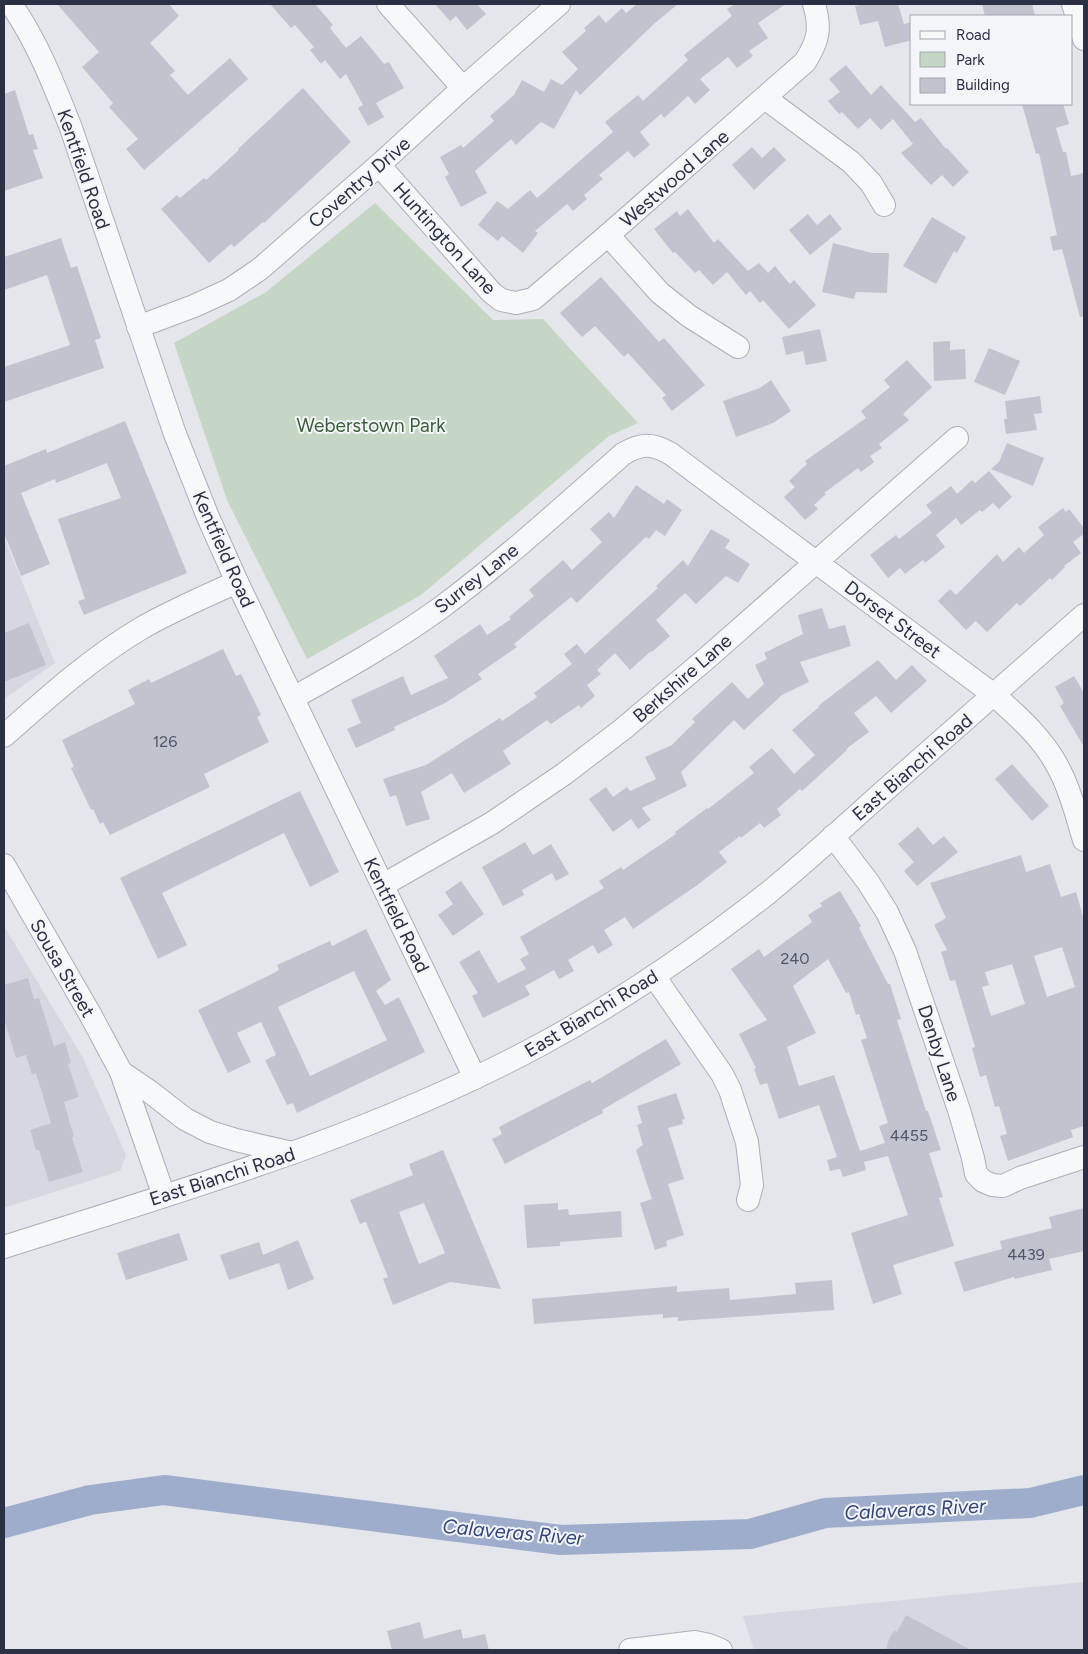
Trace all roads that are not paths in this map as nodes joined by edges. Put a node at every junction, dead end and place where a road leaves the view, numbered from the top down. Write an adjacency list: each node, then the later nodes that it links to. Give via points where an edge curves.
1 (11, 4): 13 (street, Kentfield Road, via 52,80 71,128)
2 (388, 4): 7 (street)
3 (559, 4): 7 (street, Coventry Drive)
4 (814, 4): 8 (street, Westwood Lane, via 819,22 814,49 806,62)
5 (1073, 4): 6 (street)
6 (1084, 39)
7 (463, 88): 9 (street, Coventry Drive)
8 (765, 98): 10 (street, via 852,162); 11 (street, Westwood Lane)
9 (379, 165): 12 (street, Huntington Lane, via 491,292 501,300); 13 (street, Coventry Drive, via 260,268 229,290)
10 (884, 205)
11 (608, 235): 12 (street, Westwood Lane, via 533,299); 14 (street, via 660,293 689,316)
12 (516, 303)
13 (138, 327): 18 (street, Kentfield Road, via 175,434)
14 (738, 346)
15 (957, 438): 17 (street, Berkshire Lane)
16 (648, 445): 17 (street, Dorset Street, via 671,454); 21 (street, Surrey Lane, via 622,454 475,582 437,610)
17 (815, 561): 20 (street, Dorset Street); 26 (street, Berkshire Lane, via 700,664 564,774 492,823)
18 (237, 582): 21 (street, Kentfield Road); 22 (street, via 140,629 85,667)
19 (1084, 615): 20 (street, East Bianchi Road)
20 (994, 695): 23 (street, East Bianchi Road); 24 (street, Dorset Street, via 1024,721 1056,762)
21 (293, 698): 26 (street, Kentfield Road)
22 (4, 736)
23 (833, 836): 27 (street, East Bianchi Road, via 769,891); 31 (street, Denby Lane, via 887,912 905,951 959,1110 976,1174 992,1185 1003,1186)
24 (1084, 840)
25 (5, 868): 28 (street, Sousa Street)
26 (383, 885): 29 (street, Kentfield Road)
27 (654, 976): 29 (street, East Bianchi Road, via 542,1044); 33 (street, via 730,1090 747,1142 752,1185)
28 (121, 1072): 30 (street, Sousa Street, via 185,1119 210,1132); 32 (street, Sousa Street)
29 (475, 1078): 30 (street, East Bianchi Road, via 412,1107)
30 (293, 1153): 32 (street, East Bianchi Road)
31 (1084, 1157)
32 (164, 1196): 34 (street, East Bianchi Road)
33 (748, 1200)
34 (4, 1247)
35 (630, 1650): 36 (street, via 695,1642)
36 (721, 1650)

